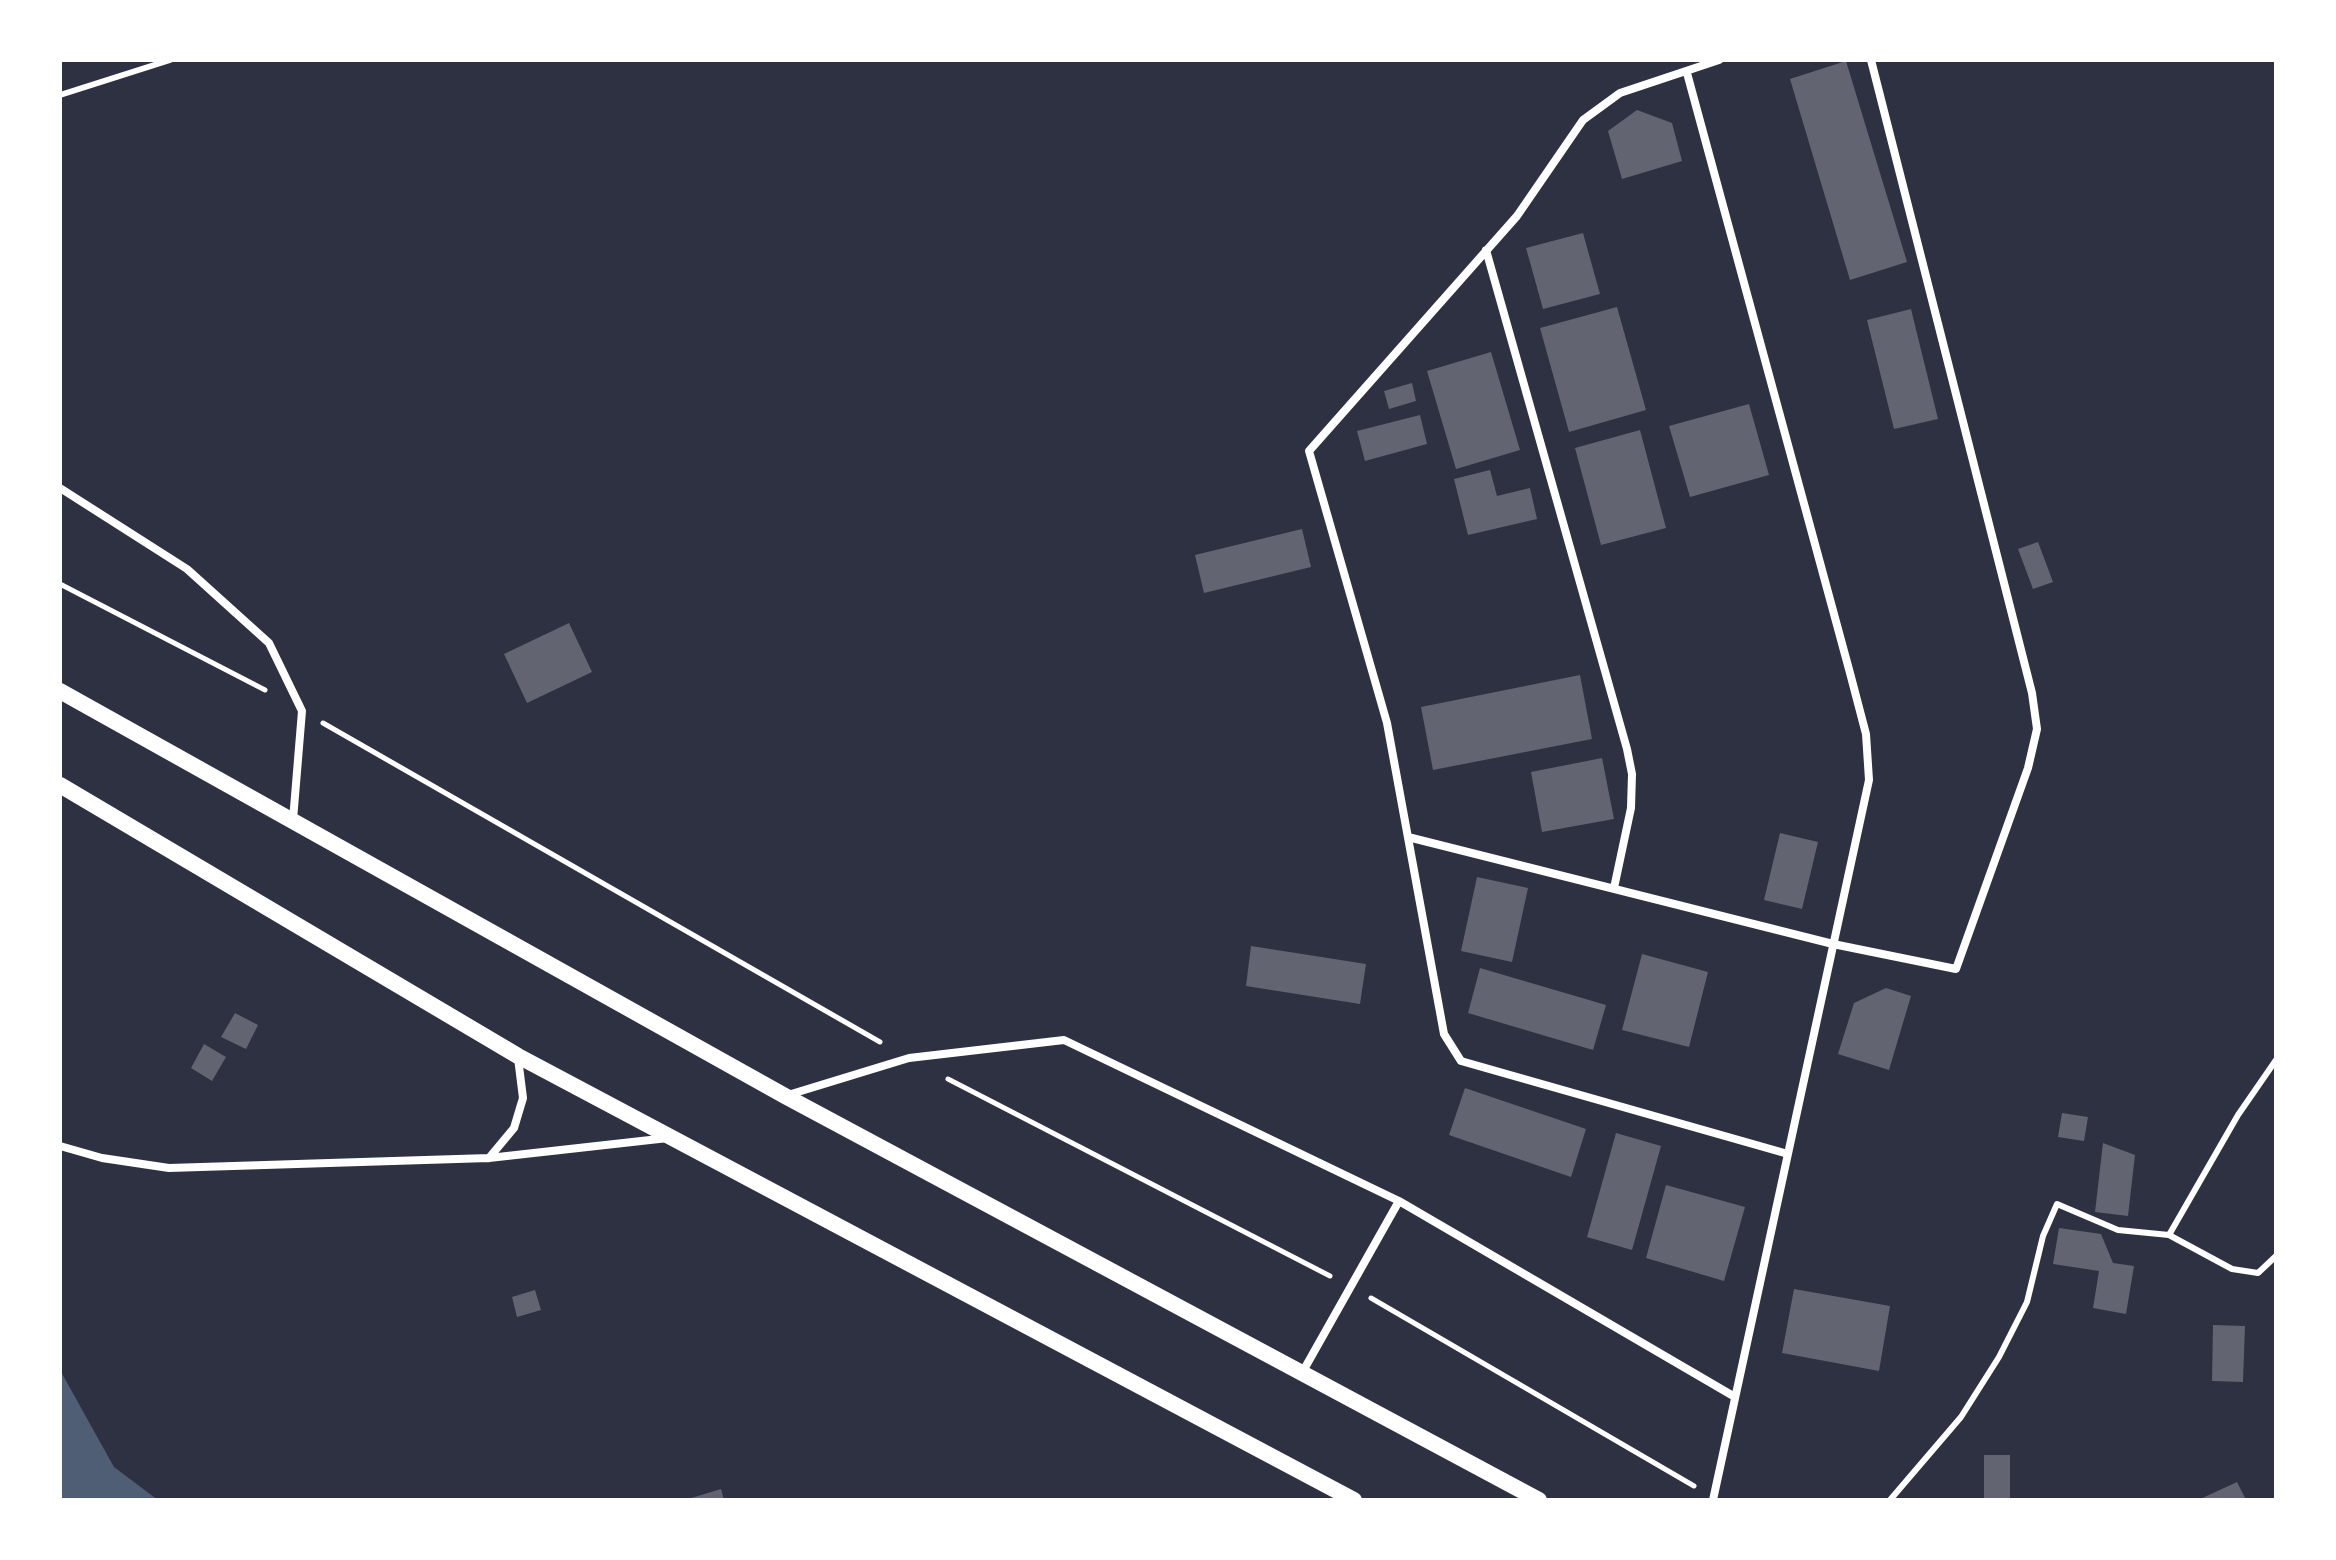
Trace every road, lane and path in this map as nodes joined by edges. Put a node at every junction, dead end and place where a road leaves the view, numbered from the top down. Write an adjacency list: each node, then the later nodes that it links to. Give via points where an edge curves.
1 (170, 60): 5 (lane)
2 (1719, 60): 4 (street)
3 (1871, 60): 13 (street, via 2037,729 1956,969)
4 (1687, 73): 6 (street, via 1620,93 1583,120 1517,216); 13 (street, via 1866,734 1869,780)
5 (60, 95)
6 (1486, 250): 11 (street, via 1309,451 1387,723); 12 (street, via 1627,749 1631,808)
7 (60, 488): 10 (street, via 187,569 269,643 302,711)
8 (60, 691): 10 (main road)
9 (60, 785): 14 (main road)
10 (293, 821): 16 (main road)
11 (1408, 837): 12 (street); 19 (street, via 1444,1034 1461,1061)
12 (1614, 888): 13 (street)
13 (1833, 944): 19 (street)
14 (518, 1056): 17 (main road); 20 (street, via 523,1098 514,1128)
15 (2276, 1060): 22 (lane)
16 (785, 1096): 21 (street, via 909,1058 1064,1040); 24 (main road)
17 (672, 1137): 20 (street); 26 (main road)
18 (60, 1146): 20 (street, via 169,1168)
19 (1788, 1154): 25 (street)
20 (489, 1158)
21 (1399, 1201): 24 (street); 25 (street)
22 (2169, 1235): 23 (lane, via 2232,1269 2258,1273); 29 (lane, via 2118,1230 2057,1204 2043,1236 2027,1302 1999,1357 1961,1417)
23 (2276, 1256)
24 (1302, 1373): 27 (main road)
25 (1735, 1397): 28 (street)
26 (1354, 1500)
27 (1539, 1500)
28 (1713, 1500)
29 (1890, 1500)

